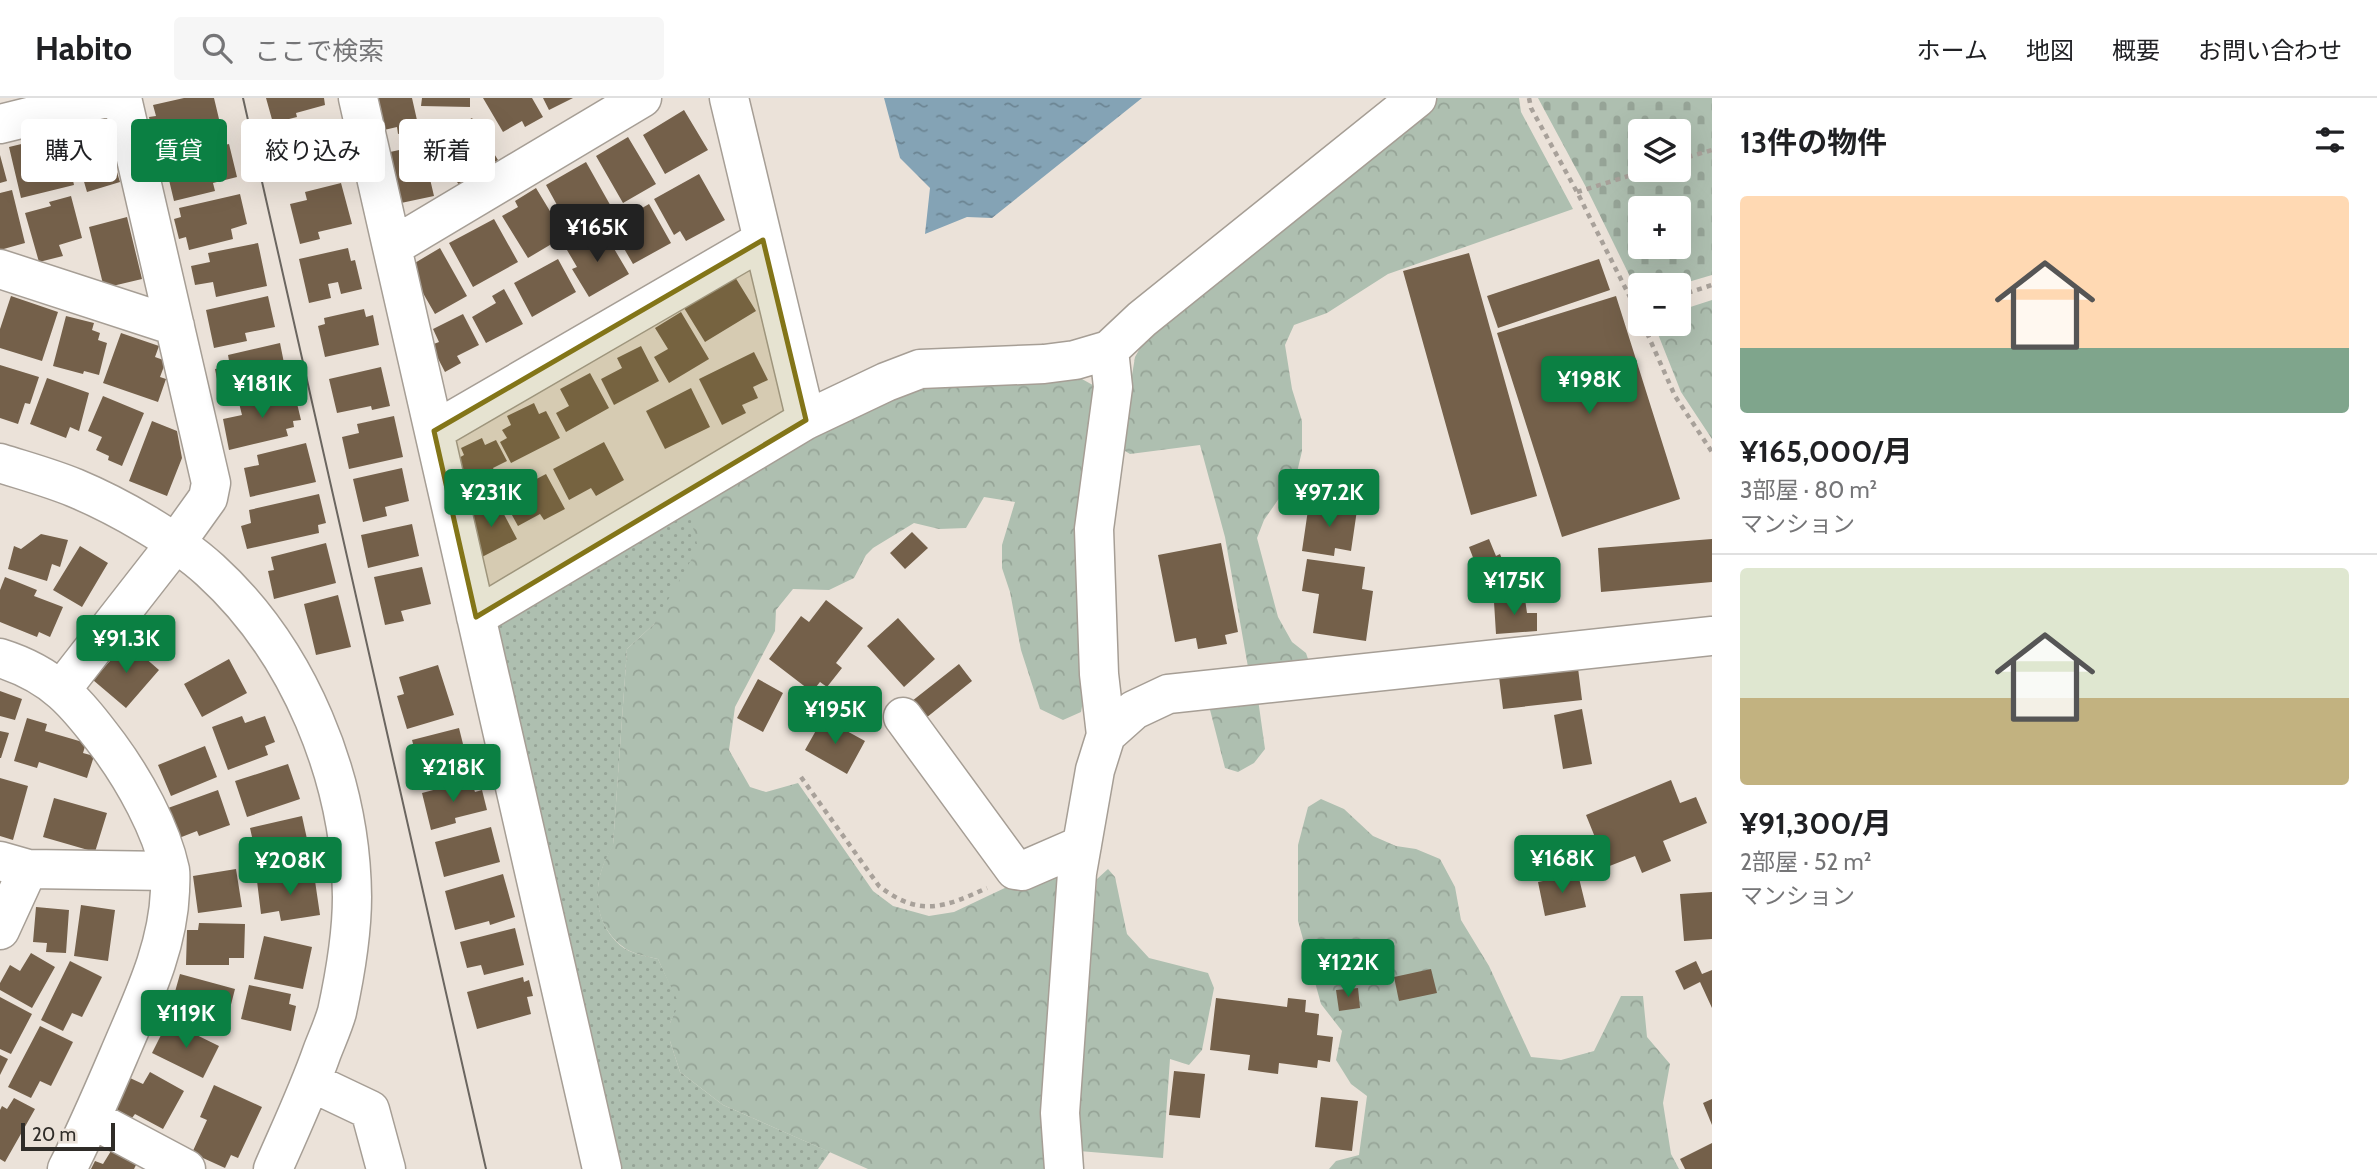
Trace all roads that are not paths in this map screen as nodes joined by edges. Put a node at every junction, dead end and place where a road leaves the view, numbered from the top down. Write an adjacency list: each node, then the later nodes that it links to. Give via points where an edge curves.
1 (106, 98): 7 (street)
2 (122, 98): 11 (street)
3 (358, 98): 9 (street)
4 (642, 98): 9 (street)
5 (729, 98): 8 (street)
6 (1417, 98): 12 (street)
7 (0, 124)
8 (763, 240): 13 (street); 14 (street)
9 (392, 247): 14 (street)
10 (0, 269): 11 (street)
11 (175, 326): 16 (street, via 211,483 208,498)
12 (1109, 350): 13 (street, via 1044,364 920,369); 22 (street, via 1113,387 1094,529)
13 (806, 420): 17 (street)
14 (434, 431): 17 (street)
15 (0, 463): 16 (street, via 86,493)
16 (175, 544): 20 (street); 27 (street, via 210,570 266,633 310,711 338,791 349,847 352,899 347,958 336,1015)
17 (476, 617): 33 (street)
18 (1712, 636): 22 (street, via 1168,694 1135,710)
19 (0, 658): 20 (street, via 27,666)
20 (61, 690): 25 (street, via 125,768 145,804)
21 (903, 717): 23 (street, via 1015,870 1022,872)
22 (1106, 735): 23 (street)
23 (1082, 845): 34 (street, via 1060,1113)
24 (14, 865): 25 (street); 26 (street)
25 (170, 871): 28 (street, via 169,918 159,959)
26 (0, 930)
27 (311, 1082): 31 (street); 32 (street, via 370,1110)
28 (92, 1119): 29 (street); 30 (street)
29 (67, 1169)
30 (186, 1169)
31 (273, 1169)
32 (386, 1169)
33 (602, 1169)
34 (1064, 1169)

